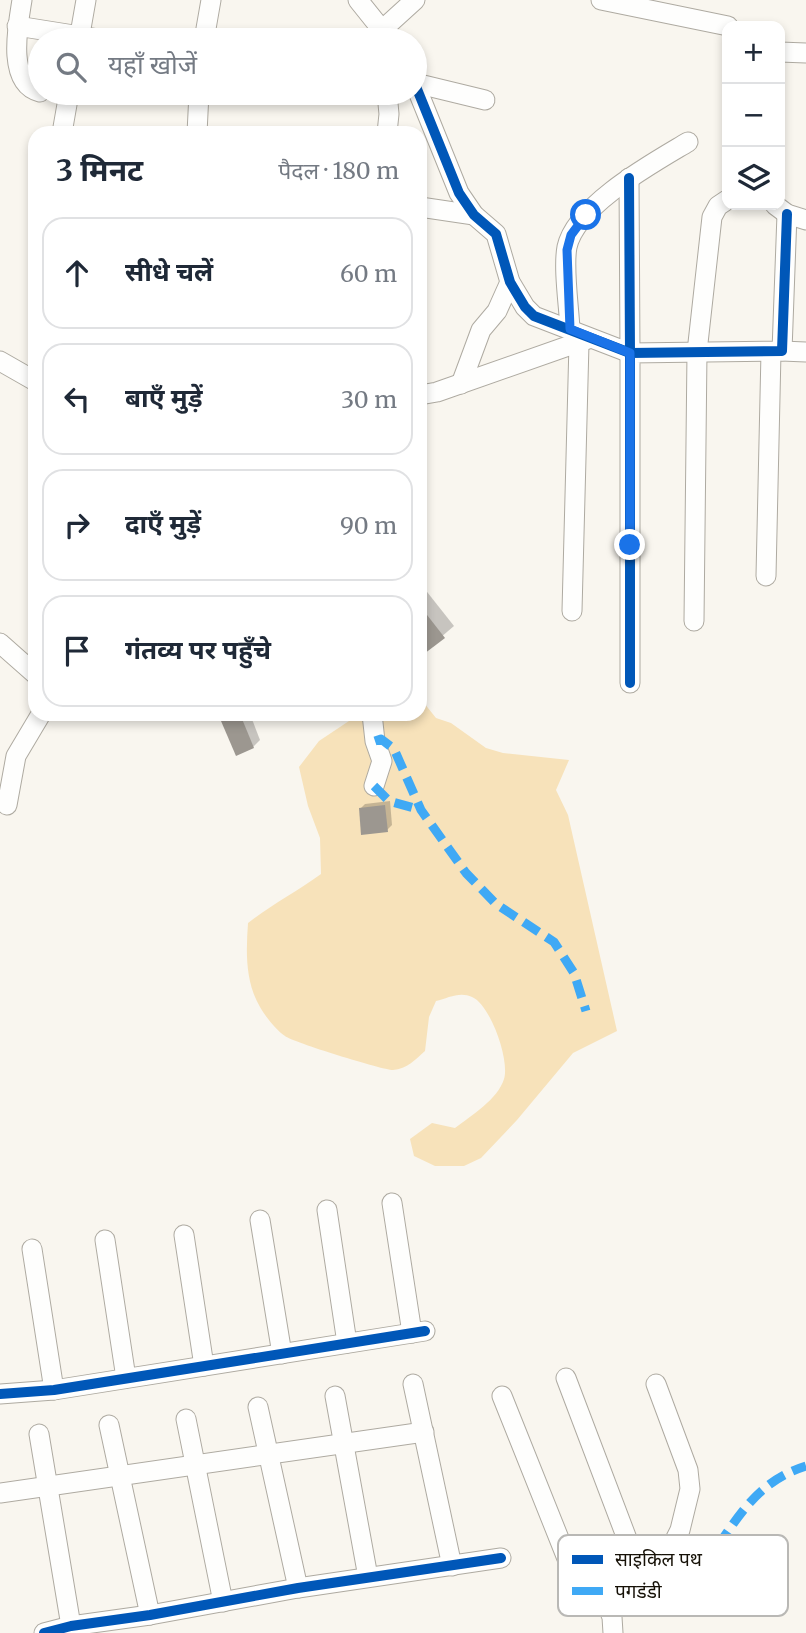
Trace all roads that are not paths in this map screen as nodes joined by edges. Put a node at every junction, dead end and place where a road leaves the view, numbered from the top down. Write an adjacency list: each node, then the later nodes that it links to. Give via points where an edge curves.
1 (22, 0): 8 (street)
2 (86, 0): 10 (street)
3 (211, 0): 11 (street)
4 (358, 0): 12 (street)
5 (415, 0): 13 (street)
6 (601, 0): 7 (street)
7 (722, 25)
8 (17, 26): 9 (street); 16 (street, via 15,52)
9 (28, 28)
10 (81, 28)
11 (206, 28)
12 (378, 28)
13 (392, 28)
14 (785, 52): 15 (street)
15 (806, 53)
16 (28, 84)
17 (427, 87): 18 (street)
18 (485, 100)
19 (67, 105): 23 (street)
20 (198, 105): 24 (street)
21 (388, 105): 25 (street)
22 (423, 105): 32 (street, via 459,193)
23 (63, 126)
24 (197, 126)
25 (388, 126)
26 (688, 142): 27 (street)
27 (629, 178): 35 (street, via 586,215 571,235 567,250); 39 (street)
28 (722, 203): 37 (street, via 712,217)
29 (427, 208): 32 (street)
30 (781, 210): 36 (street)
31 (784, 210): 33 (street)
32 (474, 215): 34 (street, via 496,234)
33 (806, 219)
34 (510, 282): 35 (street, via 534,316); 42 (street, via 497,311 481,330)
35 (581, 337): 39 (street); 42 (street); 45 (street)
36 (776, 351): 37 (street); 38 (street); 44 (street)
37 (697, 352): 39 (street); 46 (street)
38 (806, 352)
39 (630, 353): 49 (street)
40 (0, 361): 41 (street)
41 (28, 377)
42 (461, 384): 43 (street)
43 (427, 394)
44 (766, 576)
45 (572, 611)
46 (694, 621)
47 (0, 643): 48 (street)
48 (28, 668)
49 (630, 683)
50 (37, 721): 53 (street, via 16,755)
51 (373, 721): 52 (street, via 382,761)
52 (374, 786)
53 (7, 805)
54 (392, 1203): 60 (street, via 418,1332)
55 (327, 1210): 60 (street)
56 (260, 1220): 61 (street)
57 (184, 1235): 62 (street)
58 (105, 1240): 63 (street)
59 (32, 1249): 67 (street)
60 (347, 1343): 61 (street)
61 (282, 1354): 62 (street)
62 (204, 1366): 63 (street)
63 (126, 1378): 67 (street)
64 (566, 1378): 82 (street)
65 (413, 1384): 74 (street)
66 (656, 1384): 83 (street, via 688,1470 690,1489)
67 (54, 1390): 68 (street)
68 (0, 1394)
69 (335, 1396): 76 (street)
70 (502, 1396): 84 (street)
71 (258, 1407): 77 (street)
72 (186, 1419): 78 (street)
73 (109, 1424): 79 (street)
74 (424, 1432): 76 (street); 86 (street)
75 (39, 1434): 80 (street)
76 (344, 1444): 77 (street); 87 (street)
77 (269, 1455): 78 (street); 88 (street)
78 (196, 1466): 79 (street); 89 (street)
79 (120, 1477): 80 (street); 90 (street)
80 (48, 1487): 81 (street); 91 (street)
81 (0, 1493)
82 (626, 1535)
83 (678, 1535)
84 (558, 1536)
85 (501, 1558): 86 (street)
86 (452, 1566): 87 (street)
87 (368, 1577): 88 (street)
88 (298, 1587): 89 (street)
89 (223, 1602): 90 (street)
90 (150, 1615): 91 (street)
91 (71, 1626): 92 (street)
92 (44, 1633)

